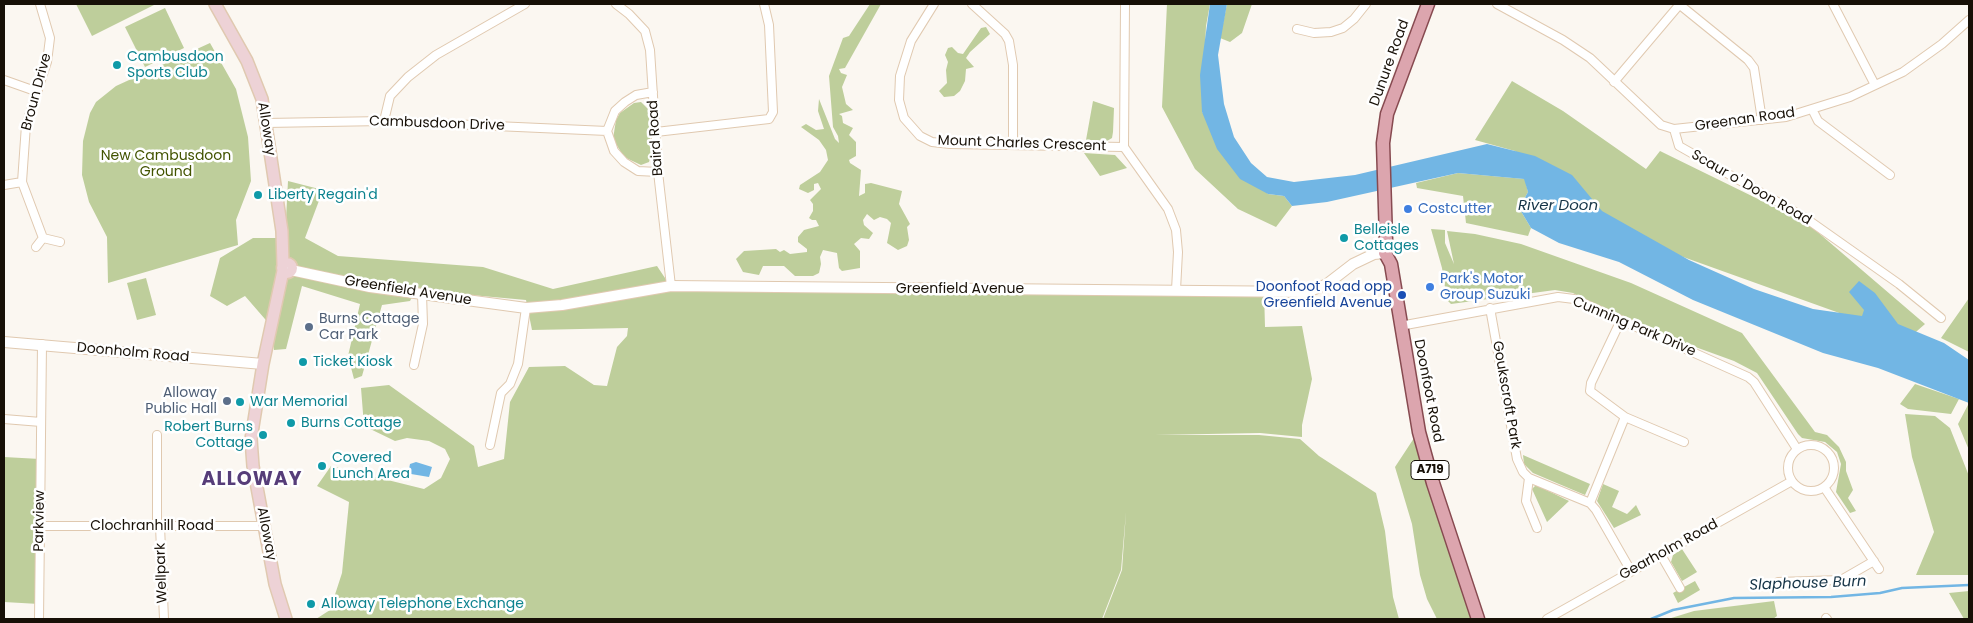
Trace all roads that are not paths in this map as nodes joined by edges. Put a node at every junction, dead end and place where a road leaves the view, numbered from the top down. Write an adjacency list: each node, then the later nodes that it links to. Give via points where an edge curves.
1 (40, 4): 19 (street, Broun Drive, via 50,38)
2 (215, 4): 24 (main road, Alloway, via 256,79)
3 (525, 4): 23 (street, via 436,55 408,77 390,96)
4 (616, 4): 20 (street, Baird Road, via 646,31)
5 (764, 4): 27 (street, via 769,26 774,112 769,119)
6 (934, 4): 28 (street, Mount Charles Crescent, via 911,41 900,76 899,100 904,118 920,136 932,142)
7 (972, 4): 28 (street, via 1009,41 1013,65)
8 (1125, 4): 29 (street, Mount Charles Crescent)
9 (1366, 4): 15 (street, via 1354,19 1337,30 1314,33)
10 (1428, 4): 37 (main road, Dunure Road / A719, via 1387,114 1383,143)
11 (1497, 4): 17 (street, via 1576,48)
12 (1680, 4): 17 (street); 22 (street, via 1754,68)
13 (1833, 4): 18 (street)
14 (1969, 20): 18 (street, Greenan Road, via 1903,72)
15 (1297, 29)
16 (4, 80): 19 (street)
17 (1614, 82): 25 (street, via 1661,124)
18 (1874, 86): 21 (street, Greenan Road)
19 (38, 92): 32 (street, Broun Drive, via 26,125)
20 (653, 92): 26 (street, via 636,95 625,102 615,111); 27 (street, Baird Road)
21 (1812, 109): 22 (street, Greenan Road); 31 (street, via 1818,121)
22 (1762, 120): 25 (street, Greenan Road)
23 (384, 121): 24 (street, Cambusdoon Drive); 26 (street, Cambusdoon Drive)
24 (266, 123): 38 (main road, Alloway)
25 (1674, 129): 44 (street, Scaur o' Doon Road, via 1679,146 1804,217 1900,284)
26 (608, 131): 30 (street, via 614,151 624,162 638,171)
27 (656, 132): 30 (street, Baird Road)
28 (1012, 145): 29 (street, Mount Charles Crescent)
29 (1124, 147): 40 (street, Mount Charles Crescent, via 1168,209 1176,230)
30 (658, 172): 39 (street, Baird Road)
31 (1890, 176)
32 (22, 182): 33 (street); 34 (street, Broun Drive)
33 (4, 185)
34 (44, 238): 35 (street); 36 (street)
35 (60, 242)
36 (36, 248)
37 (1384, 253): 40 (street, Greenfield Avenue, via 1352,264 1327,284 1308,292); 46 (main road, Doonfoot Road / A719, via 1391,264)
38 (286, 269): 41 (street, Greenfield Avenue, via 342,282); 49 (main road, Alloway)
39 (670, 286): 40 (street, Greenfield Avenue); 42 (street, Greenfield Avenue)
40 (1176, 290)
41 (422, 294): 42 (street, Greenfield Avenue); 50 (street, via 423,324)
42 (526, 308): 56 (street, via 518,364 510,384 501,393)
43 (1490, 308): 45 (street, Cunning Park Drive, via 1558,297 1574,299); 46 (street, Cunning Park Drive); 58 (street, Goukscroft Park, via 1517,459)
44 (1941, 318)
45 (1621, 320): 51 (street, via 1591,383 1590,392); 57 (street, Cunning Park Drive, via 1754,382)
46 (1400, 326): 75 (main road, Doonfoot Road / A719, via 1419,432)
47 (4, 342): 48 (street, Doonholm Road)
48 (42, 344): 49 (street, Doonholm Road); 53 (street, Parkview)
49 (263, 364): 64 (main road, Alloway, via 251,439)
50 (414, 365)
51 (1624, 417): 55 (street); 61 (street)
52 (4, 419): 53 (street)
53 (41, 422): 62 (street, Parkview)
54 (156, 435): 63 (street, Wellpark)
55 (1684, 442)
56 (490, 445)
57 (1797, 449): 59 (street, via 1788,464); 60 (street, via 1817,445 1828,452 1834,470 1833,477)
58 (1529, 478): 61 (street); 65 (street, via 1526,501)
59 (1792, 480): 60 (street, via 1807,490); 66 (street, Gearholm Road)
60 (1824, 487): 67 (street)
61 (1590, 504): 68 (street)
62 (40, 526): 63 (street, Clochranhill Road); 72 (street, Parkview)
63 (159, 526): 64 (street, Clochranhill Road); 73 (street, Wellpark)
64 (264, 526): 74 (main road, Alloway, via 275,584)
65 (1537, 528)
66 (1661, 555): 68 (street, Gearholm Road); 71 (street)
67 (1874, 561): 69 (street); 70 (street, via 1841,580)
68 (1631, 570): 76 (street, Gearholm Road)
69 (1879, 570)
70 (1778, 582)
71 (1680, 588)
72 (39, 619)
73 (164, 619)
74 (286, 619)
75 (1478, 619)
76 (1547, 619)

